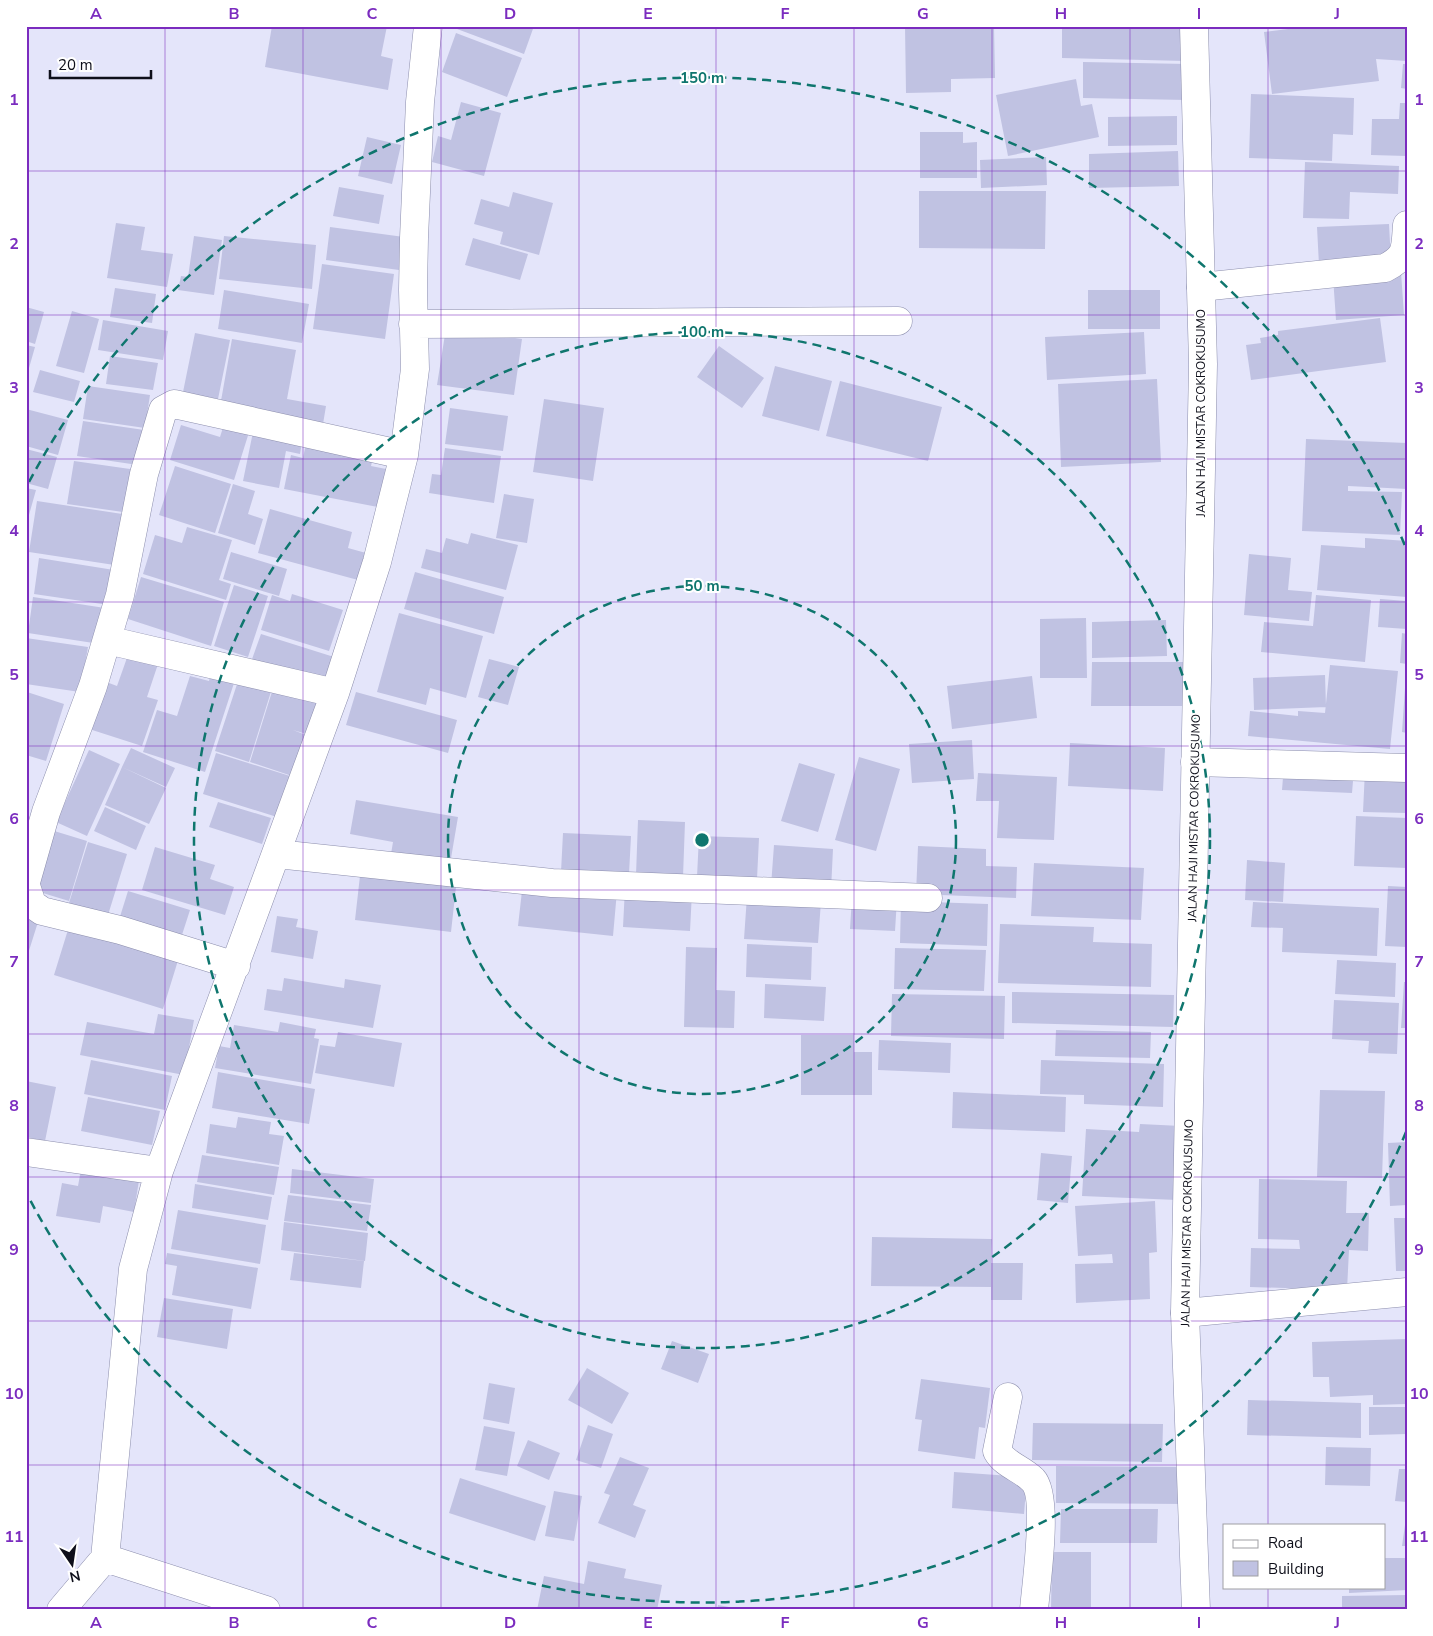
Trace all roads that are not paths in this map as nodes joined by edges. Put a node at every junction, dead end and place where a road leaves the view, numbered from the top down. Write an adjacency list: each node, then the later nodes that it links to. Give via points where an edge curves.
1 (428, 26): 6 (street, via 420,102)
2 (1194, 26): 4 (street, JALAN HAJI MISTAR COKROKUSUMO)
3 (1407, 225): 4 (street, via 1406,247 1399,261 1385,268)
4 (1201, 288): 10 (street, JALAN HAJI MISTAR COKROKUSUMO, via 1203,364)
5 (898, 321): 6 (street)
6 (413, 324): 7 (street, via 415,369)
7 (404, 455): 8 (street, via 174,404 167,406 160,416 144,474 120,595); 9 (street, via 377,562)
8 (107, 640): 9 (street); 13 (street, via 46,812)
9 (335, 693): 12 (street)
10 (1195, 762): 11 (street); 19 (street, JALAN HAJI MISTAR COKROKUSUMO)
11 (1407, 768)
12 (277, 854): 14 (street, via 552,883); 15 (street)
13 (26, 884): 15 (street, via 32,904 42,911 120,930)
14 (928, 898)
15 (236, 966): 17 (street)
16 (26, 1152): 17 (street)
17 (160, 1171): 21 (street, via 133,1269)
18 (1407, 1292): 19 (street)
19 (1185, 1313): 25 (street, JALAN HAJI MISTAR COKROKUSUMO)
20 (1008, 1397): 24 (street, via 997,1451 1002,1459 1032,1480 1038,1488 1042,1506)
21 (105, 1558): 22 (street); 23 (street)
22 (61, 1610)
23 (266, 1610)
24 (1034, 1610)
25 (1196, 1610)

